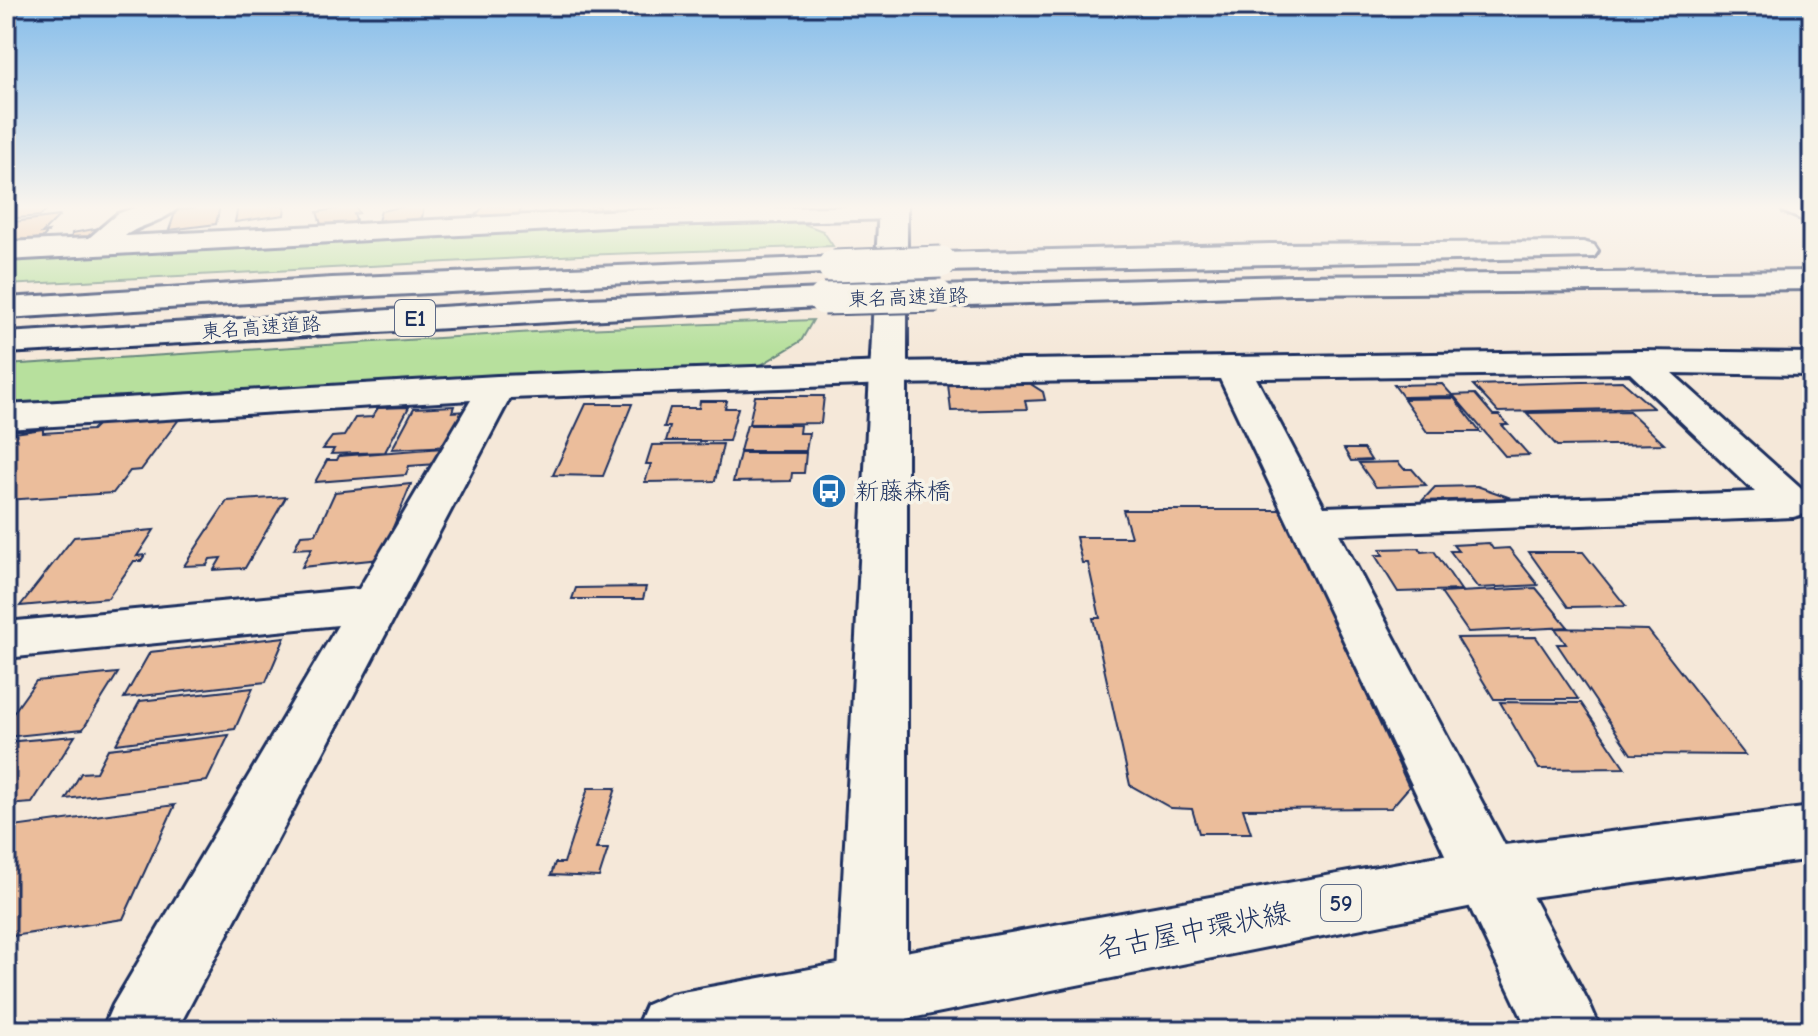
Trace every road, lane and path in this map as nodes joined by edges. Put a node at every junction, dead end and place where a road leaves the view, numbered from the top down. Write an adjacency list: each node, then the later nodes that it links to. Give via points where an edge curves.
1 (891, 254): 9 (main road)
2 (1221, 254): 4 (main road, 東名高速道路 / E1, bridge, via 332,288)
3 (1812, 280): 5 (main road, 東名高速道路 / E1, bridge, via 1309,285 824,299)
4 (6, 308)
5 (6, 343)
6 (1639, 362): 7 (main road); 8 (main road); 12 (main road, via 1793,504)
7 (1812, 364)
8 (1232, 367): 9 (main road); 12 (main road)
9 (889, 373): 10 (main road); 17 (main road)
10 (497, 387): 11 (main road); 13 (main road)
11 (6, 417)
12 (1309, 521): 16 (main road)
13 (374, 604): 14 (main road); 18 (main road)
14 (6, 640)
15 (1812, 833): 16 (main road, 名古屋中環状線 / 59)
16 (1488, 875): 17 (main road, 名古屋中環状線 / 59); 20 (main road)
17 (872, 1010): 19 (main road, 名古屋中環状線 / 59)
18 (138, 1030)
19 (671, 1030)
20 (1565, 1030)

